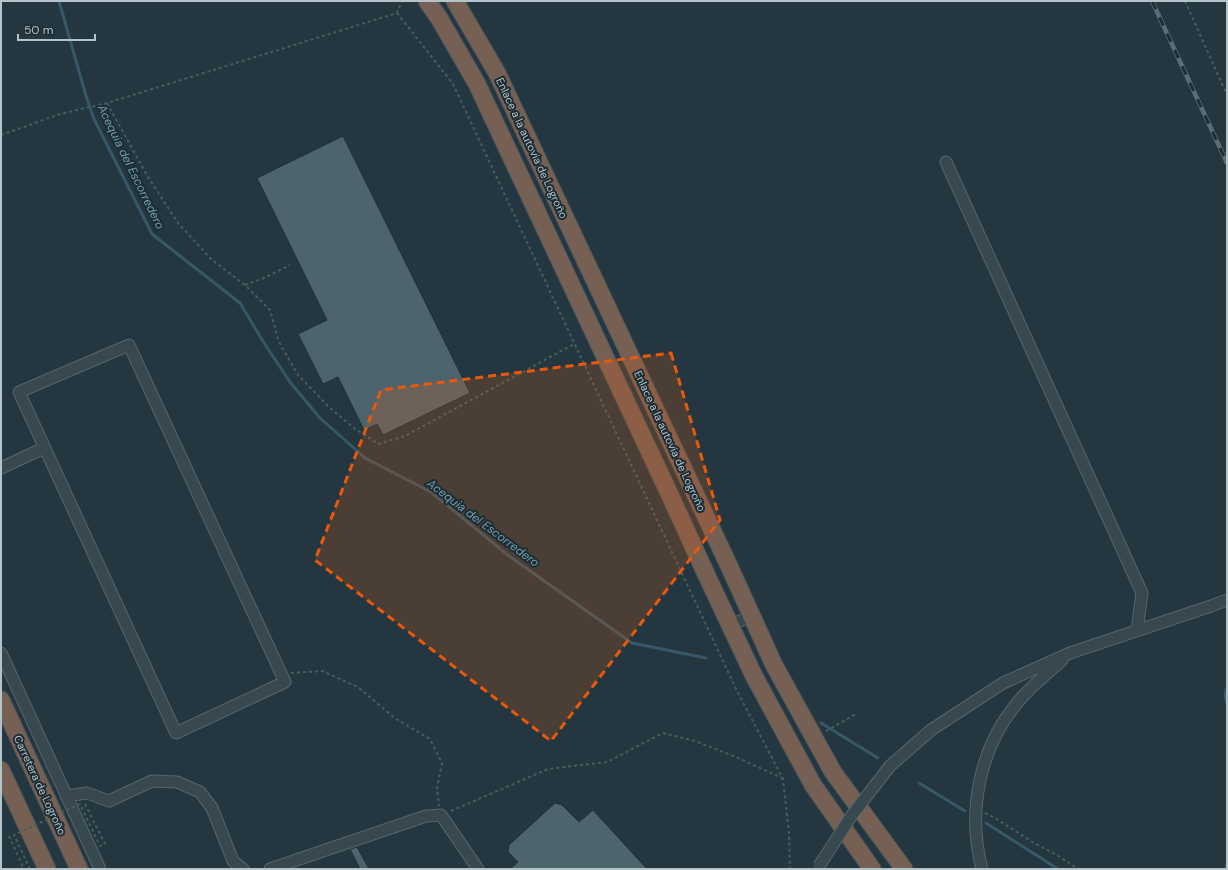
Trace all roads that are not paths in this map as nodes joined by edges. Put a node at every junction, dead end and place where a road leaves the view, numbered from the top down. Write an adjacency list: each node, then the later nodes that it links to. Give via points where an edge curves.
1 (427, 1): 8 (highway, Enlace a la autovía de Logroño, via 477,84)
2 (455, 1): 7 (highway, Enlace a la autovía de Logroño, via 497,73)
3 (946, 162): 9 (street, via 1142,593)
4 (44, 448): 4 (street, via 19,392 129,345 285,682 176,733); 5 (street)
5 (1, 468)
6 (1227, 600): 9 (street)
7 (752, 616): 8 (street); 23 (highway, Enlace a la autovía de Logroño, via 774,665 833,772)
8 (730, 625): 22 (highway, Enlace a la autovía de Logroño, via 754,676 813,785)
9 (1137, 630): 10 (street)
10 (1070, 652): 15 (street, bridge, via 1003,683 931,730 890,766 852,815); 24 (street, via 1028,690 1006,717 994,738 981,776 975,808 977,843)
11 (1, 653): 14 (street)
12 (1, 700): 17 (highway, Carretera de Logroño)
13 (1, 770): 16 (highway)
14 (66, 796): 18 (street); 19 (street, via 87,793 109,801 152,781 177,782 200,792 212,808 233,861)
15 (818, 868)
16 (47, 869)
17 (80, 869)
18 (100, 869)
19 (243, 869)
20 (270, 869): 21 (street, via 426,816 441,815)
21 (478, 869)
22 (872, 869)
23 (904, 869)
24 (982, 869)

